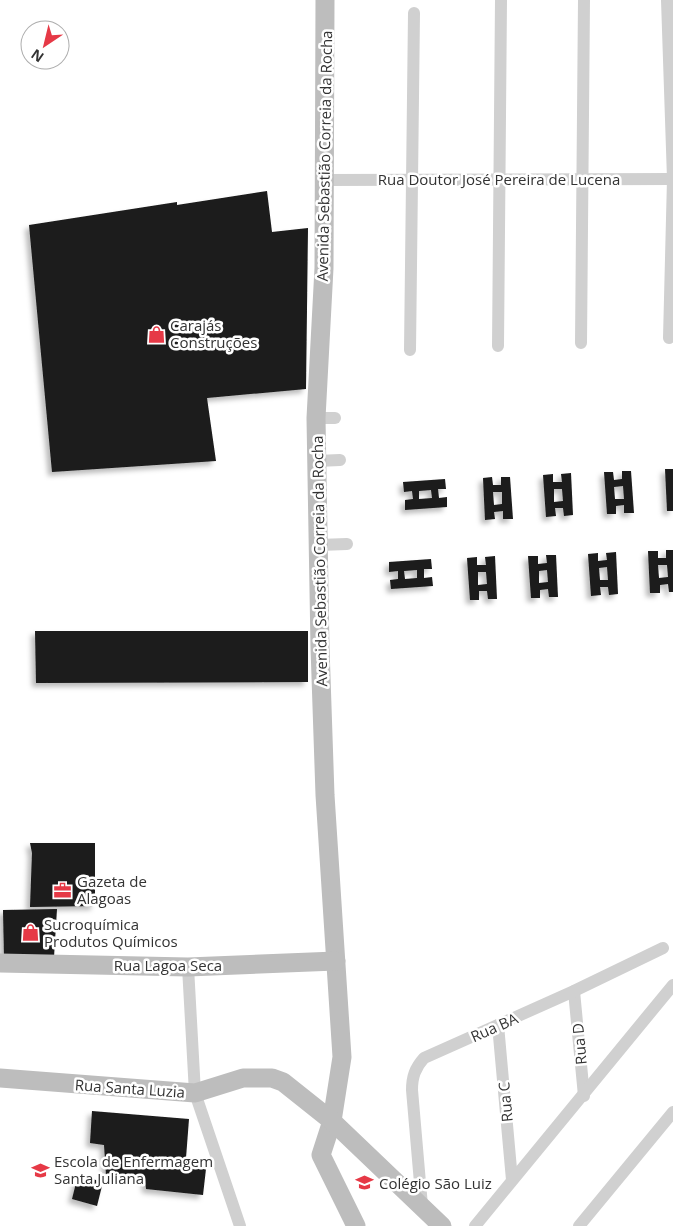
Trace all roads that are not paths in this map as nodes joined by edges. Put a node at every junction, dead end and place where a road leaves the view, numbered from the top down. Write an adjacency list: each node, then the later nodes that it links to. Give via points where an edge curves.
1 (325, 0): 8 (street, Avenida Sebastião Correia da Rocha)
2 (501, 0): 10 (street)
3 (584, 0): 6 (street)
4 (667, 0): 7 (street)
5 (414, 13): 9 (street)
6 (584, 178): 7 (street, Rua Doutor José Pereira de Lucena); 10 (street, Rua Doutor José Pereira de Lucena); 12 (street)
7 (673, 179): 11 (street)
8 (325, 180): 9 (street, Rua Doutor José Pereira de Lucena); 15 (street, Avenida Sebastião Correia da Rocha)
9 (412, 180): 10 (street, Rua Doutor José Pereira de Lucena); 14 (street)
10 (500, 180): 13 (street)
11 (669, 338)
12 (581, 343)
13 (498, 346)
14 (410, 350)
15 (316, 418): 16 (street); 18 (street, Avenida Sebastião Correia da Rocha)
16 (335, 418)
17 (340, 460): 18 (street)
18 (317, 461): 20 (street, Avenida Sebastião Correia da Rocha)
19 (347, 544): 20 (street)
20 (319, 545): 22 (street, Avenida Sebastião Correia da Rocha, via 325,795)
21 (663, 948): 26 (street, Rua BA)
22 (336, 961): 24 (street, Rua Lagoa Seca); 32 (street, Avenida Sebastião Correia da Rocha, via 342,1057)
23 (0, 964): 24 (street, Rua Lagoa Seca)
24 (188, 967): 29 (street)
25 (673, 985): 30 (street)
26 (574, 991): 27 (street, Rua BA); 30 (street, Rua D)
27 (498, 1025): 33 (street, Rua C); 34 (street, Rua BA, via 424,1058 417,1066 412,1090)
28 (0, 1078): 29 (street, Rua Santa Luzia)
29 (195, 1093): 32 (street, Rua Santa Luzia, via 243,1078 272,1078 283,1082); 35 (street)
30 (584, 1096): 33 (street)
31 (673, 1112): 39 (street)
32 (332, 1121): 34 (street, Rua Santa Luzia); 36 (street, Avenida Sebastião Correia da Rocha, via 321,1156)
33 (512, 1180): 38 (street)
34 (422, 1206): 37 (street, Rua Santa Luzia)
35 (240, 1226)
36 (356, 1226)
37 (442, 1226)
38 (475, 1226)
39 (579, 1226)

